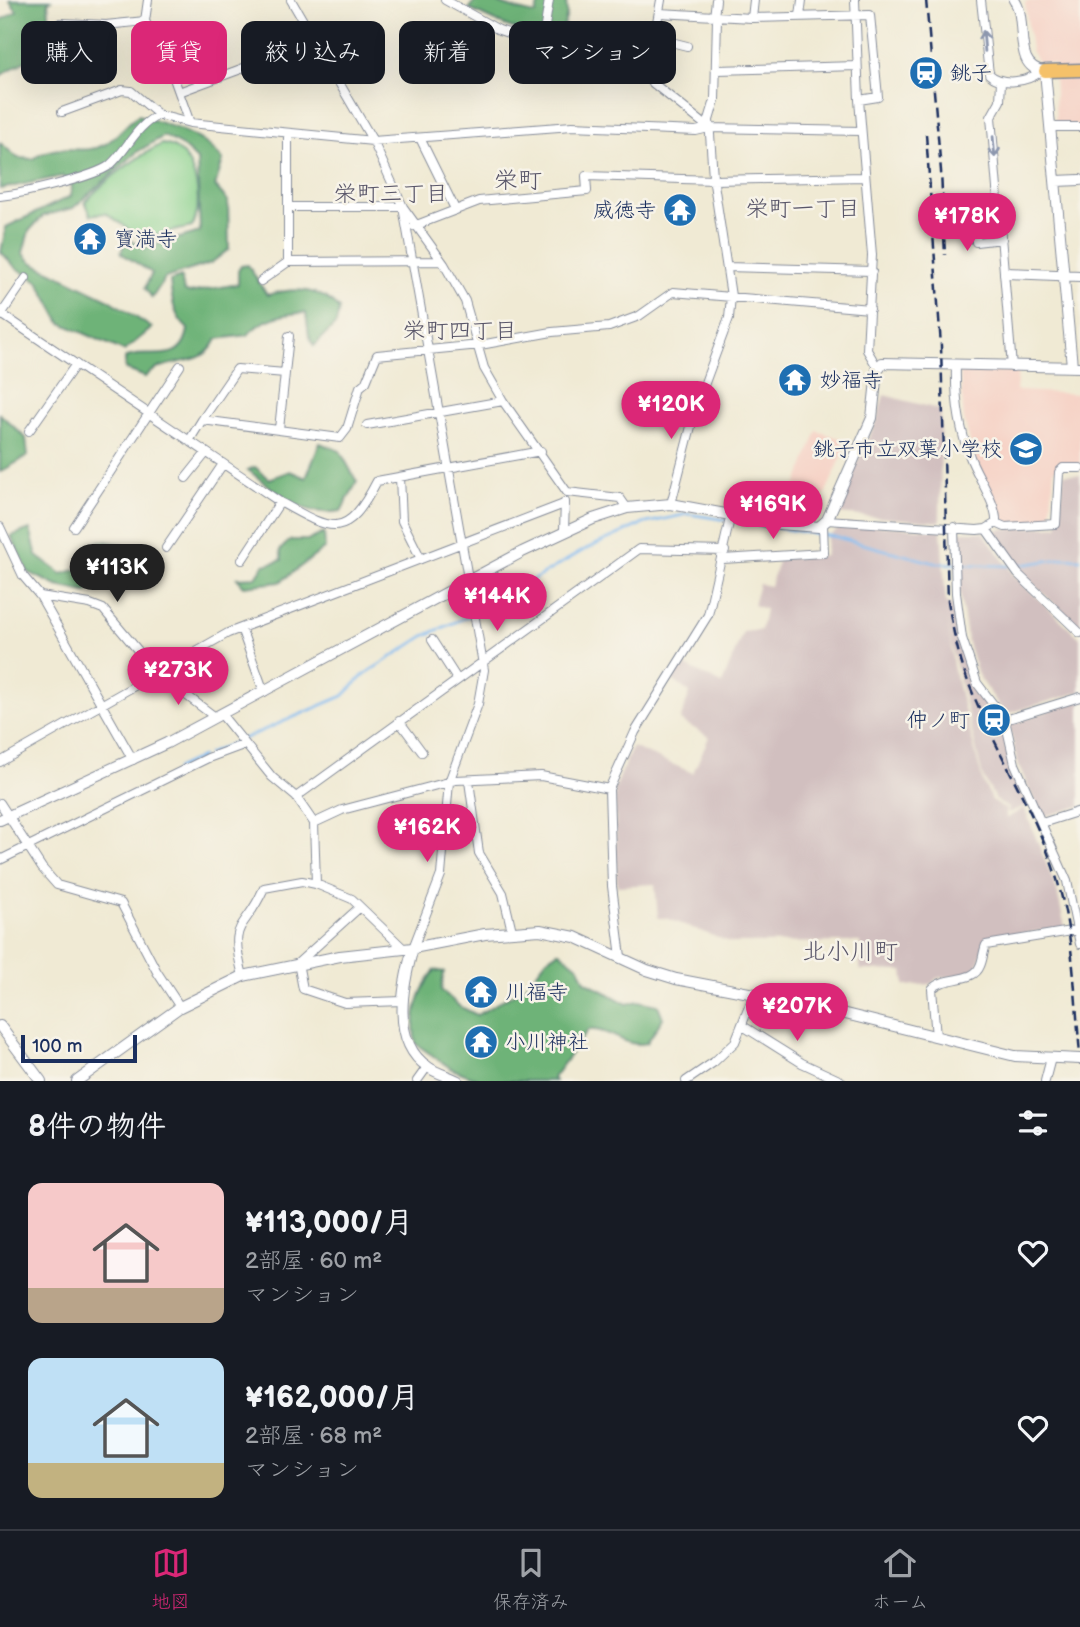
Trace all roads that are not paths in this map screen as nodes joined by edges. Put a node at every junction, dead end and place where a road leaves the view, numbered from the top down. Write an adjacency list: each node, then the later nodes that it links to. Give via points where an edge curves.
1 (148, 0): 17 (street)
2 (291, 0): 18 (street)
3 (445, 0): 21 (street)
4 (549, 0): 19 (street)
5 (662, 0): 12 (street)
6 (716, 0): 15 (street)
7 (754, 0): 16 (street)
8 (802, 0): 13 (street)
9 (855, 0): 14 (street)
10 (981, 0): 29 (street, one-way to 10, via 986,67)
11 (1014, 0): 28 (street, via 1020,9 1026,58)
12 (659, 13): 15 (street); 20 (street)
13 (800, 16): 14 (street); 16 (street)
14 (853, 16): 24 (street); 34 (street, via 870,15 878,97)
15 (715, 17): 16 (street); 26 (street)
16 (752, 18)
17 (145, 21)
18 (302, 21)
19 (546, 21)
20 (658, 21)
21 (509, 32)
22 (676, 43): 23 (street)
23 (687, 46)
24 (857, 66): 26 (street); 34 (street)
25 (241, 69): 33 (street)
26 (717, 70): 40 (street)
27 (1080, 70): 28 (main road)
28 (1043, 72): 29 (street); 38 (street)
29 (1001, 81): 55 (street, one-way to 55, via 1000,101 991,117)
30 (175, 84): 33 (street)
31 (339, 84): 44 (street)
32 (654, 84): 40 (street)
33 (179, 92): 37 (street)
34 (859, 100): 41 (street)
35 (62, 112): 36 (street, via 122,90 131,91)
36 (159, 115): 37 (street); 49 (street, via 147,120 109,166)
37 (190, 123): 42 (street)
38 (1051, 127): 39 (street); 48 (street)
39 (1080, 127)
40 (709, 128): 41 (street); 43 (street, via 572,126); 46 (street)
41 (861, 131): 45 (street)
42 (288, 135): 44 (street); 50 (street)
43 (420, 138): 44 (street); 52 (street)
44 (373, 141): 51 (street)
45 (865, 177): 46 (street); 60 (street)
46 (714, 180): 52 (street, via 586,176 587,191 479,201); 59 (street)
47 (1080, 180): 48 (street)
48 (1056, 181): 62 (street)
49 (0, 196)
50 (288, 207): 51 (street); 57 (street)
51 (403, 207): 54 (street); 58 (street)
52 (455, 209): 54 (street)
53 (973, 215): 55 (street, via 976,242)
54 (414, 226): 56 (street)
55 (1002, 239): 61 (street)
56 (441, 261): 58 (street); 70 (street, via 466,301)
57 (288, 262): 58 (street); 65 (street)
58 (411, 262): 71 (street)
59 (727, 267): 60 (street); 66 (street)
60 (872, 271): 67 (street)
61 (1005, 273): 62 (street); 75 (street)
62 (1064, 275): 63 (street); 76 (street)
63 (1080, 276)
64 (26, 278): 68 (street)
65 (261, 281)
66 (731, 296): 67 (street); 70 (street, via 673,292 626,323); 97 (street, via 729,318 696,407)
67 (870, 309): 77 (street, via 867,350)
68 (0, 314): 72 (street)
69 (289, 336): 78 (street)
70 (480, 345): 71 (street); 79 (street, via 484,368)
71 (428, 350): 80 (street); 84 (street, via 377,355 340,438)
72 (76, 364): 81 (street); 85 (street)
73 (956, 365): 75 (street); 77 (street, via 888,362); 101 (street, via 963,435)
74 (180, 366): 81 (street)
75 (1012, 367): 76 (street)
76 (1076, 367)
77 (877, 368): 100 (street, via 872,418)
78 (285, 373): 82 (street, via 237,369); 84 (street)
79 (503, 401): 80 (street); 87 (street)
80 (439, 413): 83 (street); 90 (street)
81 (149, 414): 86 (street); 103 (street)
82 (202, 420): 84 (street); 86 (street)
83 (367, 425)
84 (279, 429)
85 (29, 431)
86 (189, 441): 88 (street)
87 (541, 451): 90 (street); 94 (street)
88 (206, 453): 89 (street); 93 (street)
89 (223, 464): 95 (street); 108 (street)
90 (449, 468): 92 (street); 107 (street)
91 (1080, 468): 101 (street, via 1059,472 1056,524 1005,527)
92 (400, 477): 95 (street, via 377,481 361,511 336,525 323,526); 110 (street, via 402,522)
93 (186, 478)
94 (567, 492): 96 (street); 98 (street, via 620,498)
95 (280, 502): 111 (street)
96 (564, 504): 106 (street); 107 (street)
97 (671, 504): 98 (street); 99 (street)
98 (627, 508): 106 (street)
99 (731, 514): 100 (street, via 811,528); 109 (street)
100 (825, 522): 104 (street); 109 (street, via 824,553)
101 (996, 523): 105 (street)
102 (0, 527): 113 (street, via 23,576)
103 (74, 527)
104 (954, 527): 105 (street); 124 (street, via 962,638 977,683)
105 (986, 529): 115 (street, via 1018,574)
106 (564, 530): 112 (street)
107 (462, 544): 110 (street); 112 (street)
108 (166, 548)
109 (724, 555): 117 (street, via 639,549); 132 (street, via 708,615 635,732)
110 (421, 559): 114 (street)
111 (242, 560)
112 (469, 583): 117 (street); 120 (street)
113 (40, 596): 118 (street, via 103,609); 122 (street)
114 (241, 628): 118 (street); 120 (street)
115 (1080, 633)
116 (432, 640): 119 (street)
117 (483, 660): 119 (street); 131 (street, via 478,704)
118 (157, 673): 122 (street); 123 (street)
119 (457, 679): 125 (street)
120 (264, 692): 123 (street)
121 (1080, 697): 124 (street)
122 (100, 704): 128 (street); 129 (street)
123 (218, 715): 126 (street); 128 (street)
124 (1005, 720): 137 (street, via 1016,764)
125 (399, 721): 127 (street); 133 (street)
126 (243, 745): 133 (street); 139 (street, via 178,772)
127 (422, 752)
128 (133, 760): 136 (street)
129 (0, 762)
130 (469, 780): 131 (street); 132 (street, via 541,776); 143 (street, via 479,853 503,893)
131 (449, 782): 138 (street, via 342,810); 146 (street, via 440,875)
132 (609, 789): 147 (street, via 612,886)
133 (296, 797): 138 (street)
134 (0, 803): 136 (street)
135 (1080, 811): 137 (street)
136 (4, 818): 139 (street)
137 (1042, 822): 144 (street, via 1067,881)
138 (314, 823): 141 (street)
139 (29, 849): 140 (street); 152 (street, via 57,885 121,903)
140 (0, 860)
141 (316, 884): 142 (street); 149 (street, via 302,881 264,888 236,938)
142 (360, 907): 146 (street); 148 (street)
143 (512, 931): 146 (street); 147 (street, via 561,933)
144 (1079, 935): 145 (street); 155 (street, via 985,944 980,969 972,976 937,982 932,989)
145 (1080, 944)
146 (408, 949): 148 (street); 151 (street)
147 (621, 957): 150 (street, via 676,979)
148 (298, 963): 149 (street); 151 (street, via 306,992 345,1003)
149 (243, 976): 152 (street)
150 (754, 994): 154 (street); 155 (street)
151 (403, 1001): 158 (street, via 406,1041)
152 (180, 1007): 160 (street)
153 (0, 1026): 159 (street)
154 (743, 1026): 163 (street, via 714,1062); 164 (street)
155 (936, 1037): 156 (street, via 1015,1056)
156 (1051, 1058): 157 (street); 165 (street)
157 (1080, 1059)
158 (428, 1067): 161 (street); 162 (street)
159 (41, 1081)
160 (77, 1081)
161 (417, 1081)
162 (458, 1081)
163 (687, 1081)
164 (841, 1081)
165 (1045, 1081)

